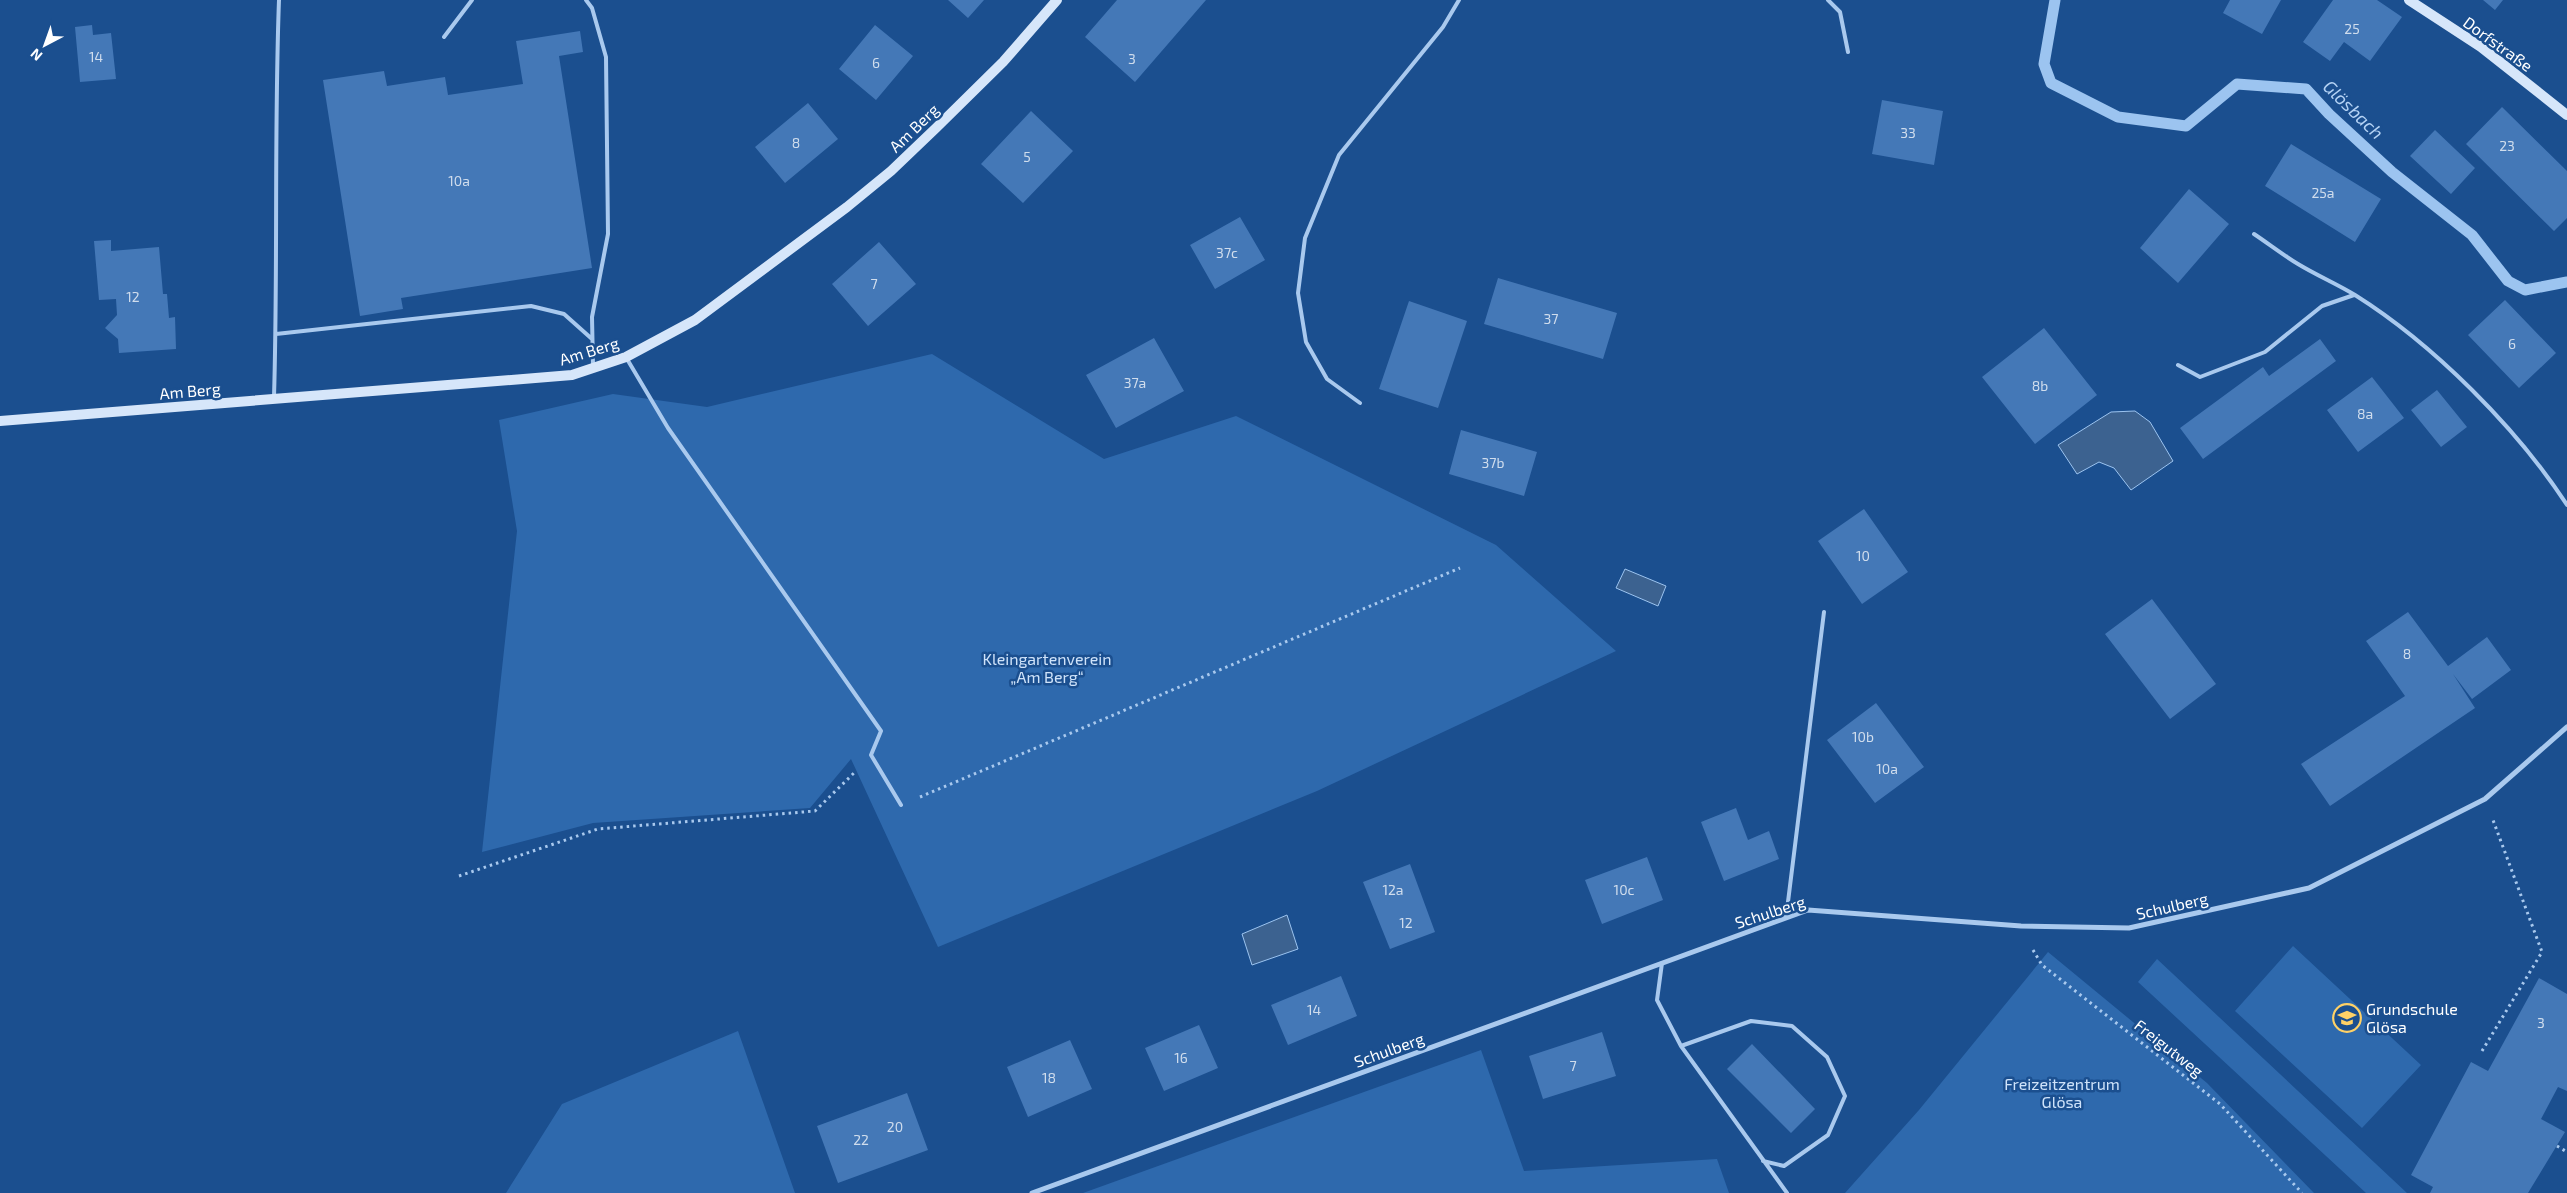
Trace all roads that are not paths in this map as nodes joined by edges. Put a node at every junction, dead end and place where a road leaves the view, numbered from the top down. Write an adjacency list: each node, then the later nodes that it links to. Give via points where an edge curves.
1 (279, 0): 13 (lane)
2 (472, 0): 8 (lane)
3 (586, 0): 14 (lane, via 592,8 606,57 608,234 592,317)
4 (1057, 0): 15 (street, Am Berg, via 1002,62 869,189 694,320)
5 (1459, 0): 19 (lane, via 1443,27 1339,155 1305,238 1298,293 1306,342 1327,379)
6 (1828, 0): 9 (lane, via 1840,12)
7 (2409, 0): 10 (street, Dorfstraße, via 2481,48)
8 (444, 37)
9 (1848, 52)
10 (2567, 115)
11 (2254, 234): 12 (lane, via 2297,264)
12 (2354, 295): 16 (lane, via 2322,306 2265,352 2200,377); 21 (lane, via 2393,322 2467,385 2546,472)
13 (276, 334): 14 (lane, via 531,306 564,314); 18 (lane)
14 (592, 340): 17 (lane)
15 (626, 357): 17 (street, Am Berg); 24 (lane, via 668,428 881,731 871,755)
16 (2178, 365)
17 (593, 368): 18 (street, Am Berg, via 572,375)
18 (274, 399): 20 (street, Am Berg)
19 (1360, 403)
20 (0, 421)
21 (2567, 505)
22 (1824, 612): 25 (lane)
23 (2567, 727): 25 (street, Schulberg, via 2485,799 2309,888 2129,928 2020,926 1808,910)
24 (901, 804)
25 (1786, 918): 26 (street, Schulberg)
26 (1662, 963): 27 (lane, via 1657,1000); 29 (street, Schulberg)
27 (1681, 1046): 28 (lane); 28 (lane, via 1751,1021 1792,1026 1828,1057 1845,1096 1828,1135 1784,1166)
28 (1763, 1161): 30 (lane)
29 (1032, 1193)
30 (1786, 1193)

